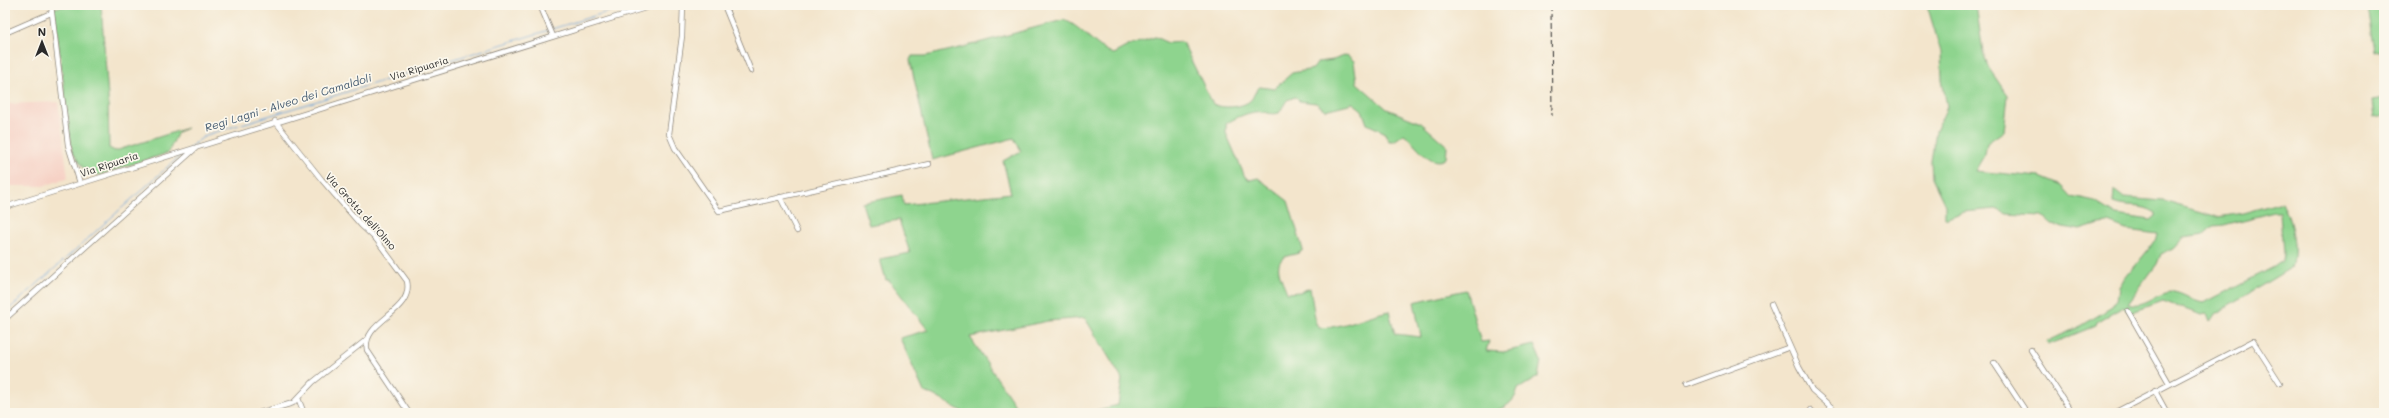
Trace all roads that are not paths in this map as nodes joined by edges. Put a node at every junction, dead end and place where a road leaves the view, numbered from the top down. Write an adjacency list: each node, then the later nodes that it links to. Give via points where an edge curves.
1 (50, 5): 6 (street)
2 (540, 5): 8 (street)
3 (655, 5): 8 (street, Via Ripuaria)
4 (682, 5): 14 (street, via 682,36 669,127 670,140 719,210)
5 (724, 5): 9 (street)
6 (51, 13): 7 (street); 13 (street, via 68,145)
7 (5, 33)
8 (553, 36): 10 (street, Via Ripuaria)
9 (751, 71)
10 (274, 121): 11 (street, Via Ripuaria); 20 (street, Via Grotta dell'Olmo, via 322,180 376,239 407,281 406,298)
11 (197, 147): 13 (street, Via Ripuaria); 19 (street)
12 (929, 164): 14 (street)
13 (80, 183): 15 (street, Via Ripuaria)
14 (780, 197): 16 (street)
15 (5, 207)
16 (798, 231)
17 (1771, 304): 21 (street)
18 (2128, 311): 24 (street)
19 (5, 320)
20 (366, 340): 28 (street, Via Grotta dell'Olmo, via 313,382); 31 (street, via 367,350)
21 (1790, 347): 26 (street); 32 (street, via 1812,390)
22 (2031, 350): 34 (street)
23 (1994, 362): 33 (street)
24 (2169, 383): 25 (street, via 2253,341); 27 (street)
25 (2280, 383)
26 (1686, 385)
27 (2155, 391): 35 (street); 36 (street)
28 (298, 398): 29 (street, via 293,403); 30 (street)
29 (259, 413)
30 (304, 413)
31 (409, 413)
32 (1838, 413)
33 (2027, 413)
34 (2072, 413)
35 (2114, 413)
36 (2167, 413)

